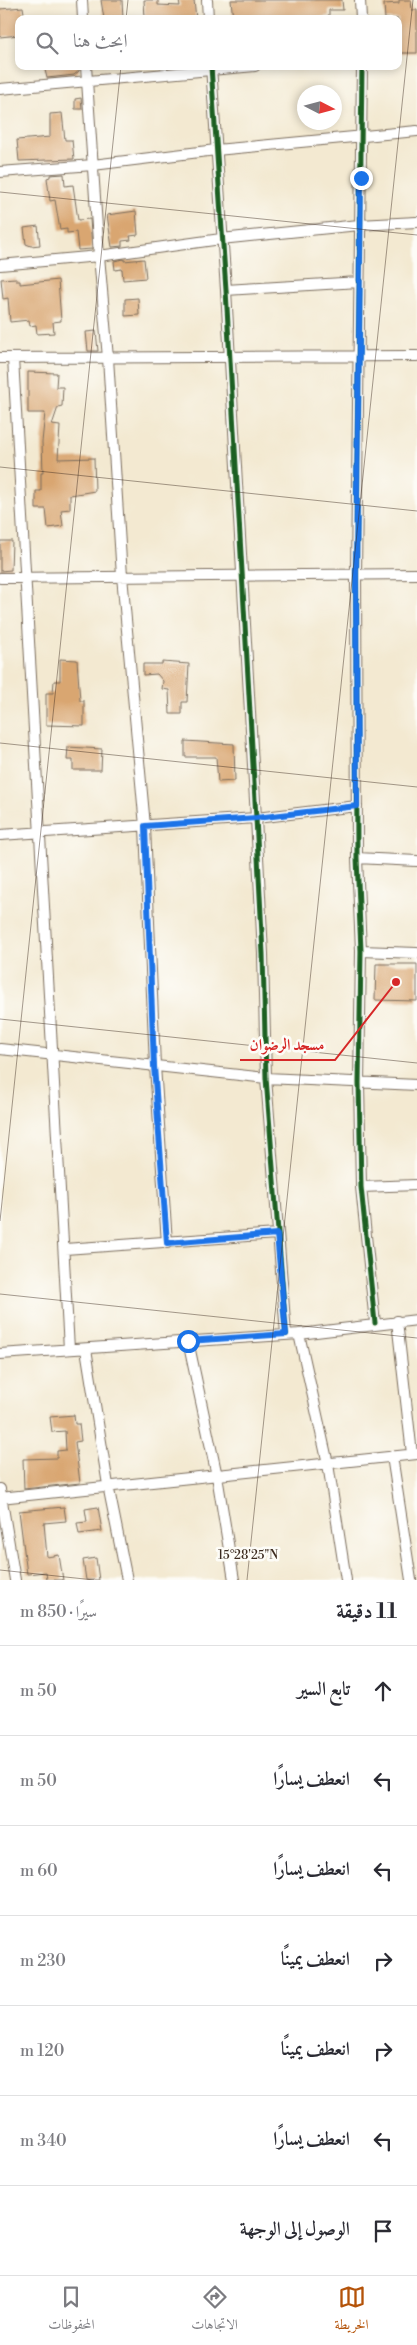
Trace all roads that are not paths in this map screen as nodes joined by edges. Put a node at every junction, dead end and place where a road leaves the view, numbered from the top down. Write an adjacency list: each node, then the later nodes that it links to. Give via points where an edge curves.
1 (82, 0): 4 (street)
2 (207, 0): 5 (street)
3 (360, 0): 6 (street)
4 (83, 15)
5 (208, 15)
6 (361, 15)
7 (86, 70): 11 (street)
8 (192, 70): 11 (street)
9 (211, 70): 15 (street)
10 (362, 70): 14 (street)
11 (87, 81): 12 (street); 16 (street)
12 (0, 89)
13 (417, 131): 14 (street)
14 (361, 136): 15 (street); 19 (street)
15 (216, 150): 16 (street); 20 (street)
16 (94, 165): 17 (street); 21 (street)
17 (0, 172)
18 (417, 222): 19 (street)
19 (360, 225): 20 (street); 23 (street)
20 (222, 239): 21 (street); 24 (street)
21 (99, 256): 22 (street); 30 (street)
22 (0, 265)
23 (359, 282): 24 (street); 27 (street)
24 (226, 290): 25 (street)
25 (229, 356): 27 (street); 30 (street); 34 (street)
26 (417, 356): 27 (street)
27 (358, 357): 31 (street)
28 (0, 358): 29 (street)
29 (13, 358): 30 (street); 35 (street)
30 (108, 358): 33 (street)
31 (356, 574): 32 (street); 34 (street); 37 (street)
32 (417, 574)
33 (122, 576): 34 (street); 35 (street); 39 (street)
34 (241, 576): 38 (street)
35 (25, 577): 36 (street); 40 (street)
36 (0, 578)
37 (357, 806): 38 (street); 42 (street)
38 (256, 818): 39 (street); 49 (street)
39 (145, 826): 40 (street); 48 (street)
40 (39, 832): 41 (street); 47 (street)
41 (0, 835)
42 (357, 858): 43 (street); 44 (street)
43 (417, 861)
44 (361, 952): 45 (street); 50 (street)
45 (417, 953)
46 (0, 1050): 47 (street)
47 (52, 1055): 48 (street); 56 (street)
48 (154, 1066): 49 (street); 55 (street)
49 (266, 1078): 50 (street); 54 (street)
50 (359, 1083): 51 (street); 53 (street)
51 (417, 1085)
52 (417, 1185): 53 (street)
53 (361, 1186): 59 (street)
54 (277, 1234): 55 (street); 60 (street)
55 (167, 1243): 56 (street)
56 (64, 1249): 63 (street)
57 (417, 1320): 58 (street)
58 (397, 1321): 59 (street); 66 (street)
59 (375, 1323): 61 (street)
60 (286, 1334): 61 (street); 62 (street)
61 (299, 1334): 68 (street)
62 (188, 1341): 64 (street); 69 (street)
63 (69, 1349): 64 (street); 65 (street)
64 (86, 1349): 70 (street)
65 (0, 1354)
66 (415, 1454): 67 (street)
67 (392, 1456): 68 (street); 76 (street)
68 (328, 1464): 69 (street); 75 (street)
69 (217, 1476): 70 (street); 74 (street)
70 (108, 1486): 71 (street); 73 (street)
71 (0, 1495): 72 (street)
72 (15, 1580)
73 (127, 1580)
74 (234, 1580)
75 (346, 1580)
76 (411, 1580)

